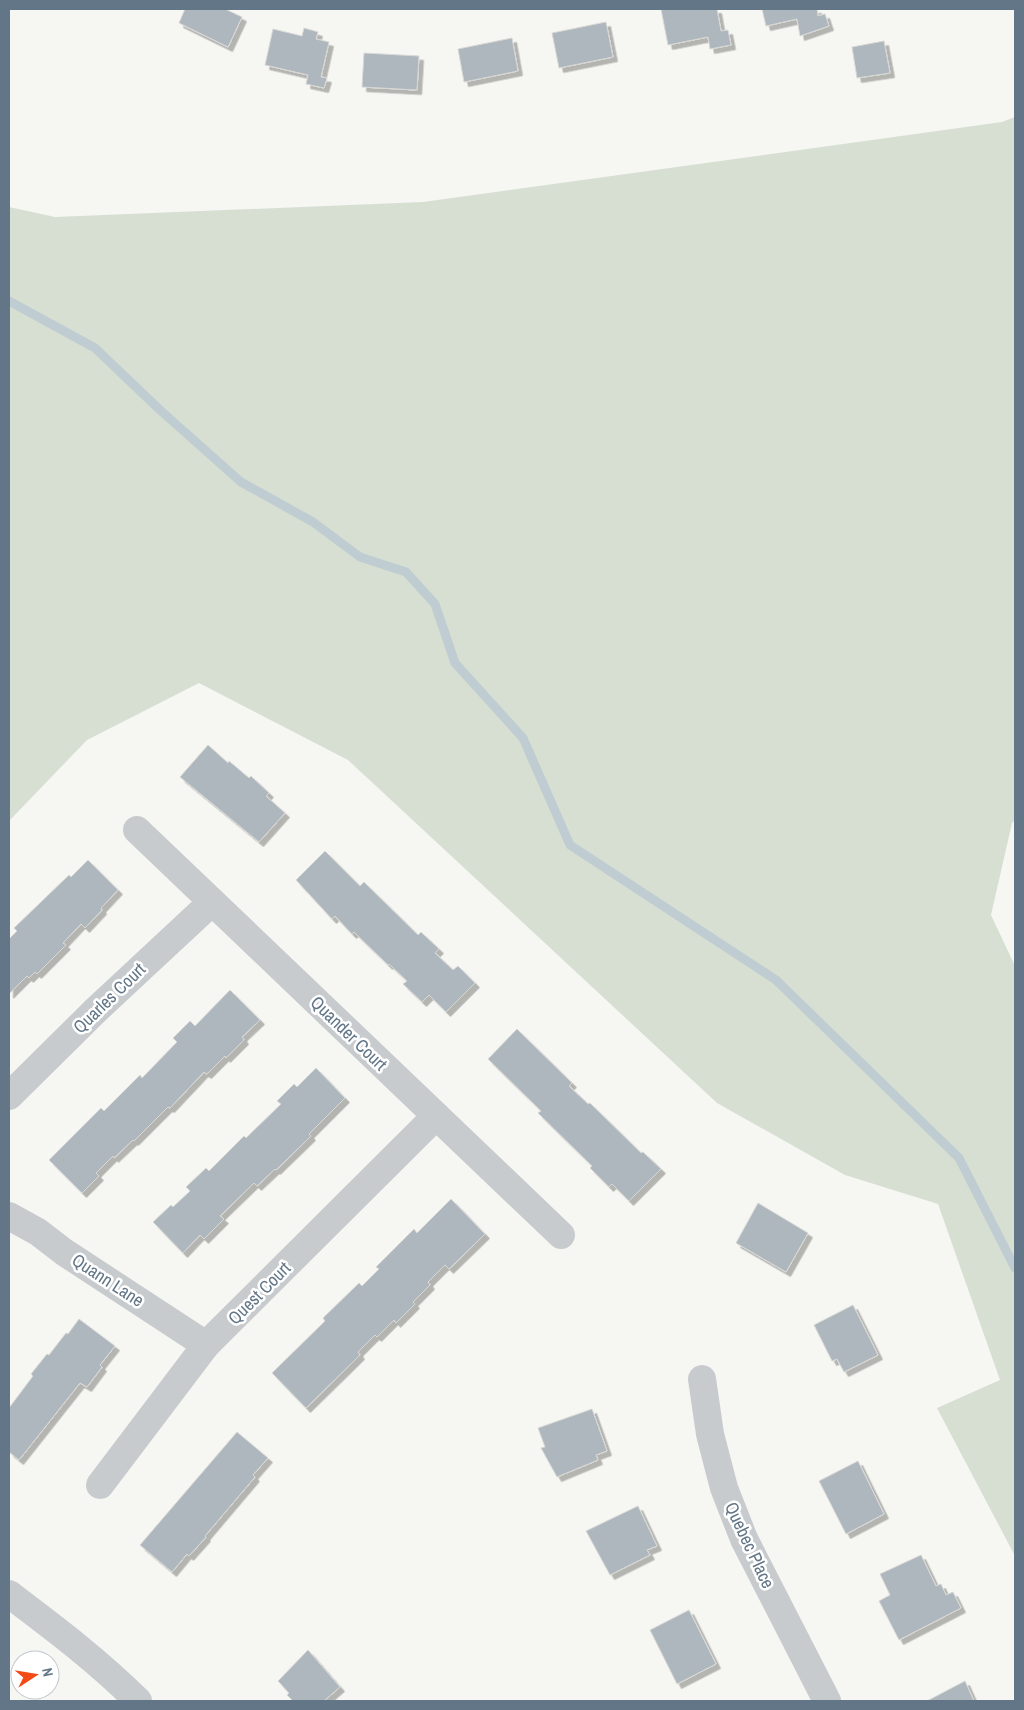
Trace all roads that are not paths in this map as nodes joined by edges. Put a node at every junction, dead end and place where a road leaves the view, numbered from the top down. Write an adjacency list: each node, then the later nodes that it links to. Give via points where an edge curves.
1 (137, 830): 2 (street, Quander Court)
2 (212, 902): 3 (street, Quarles Court); 4 (street, Quander Court)
3 (9, 1096)
4 (436, 1116): 6 (street, Quander Court); 7 (street, Quest Court)
5 (9, 1216): 7 (street, Quann Lane, via 38,1232)
6 (561, 1235)
7 (206, 1345): 9 (street, Quest Court)
8 (702, 1380): 12 (street, Quebec Place, via 710,1434 724,1488 744,1539)
9 (100, 1485)
10 (9, 1594): 11 (street, via 60,1632)
11 (138, 1701)
12 (827, 1701)

